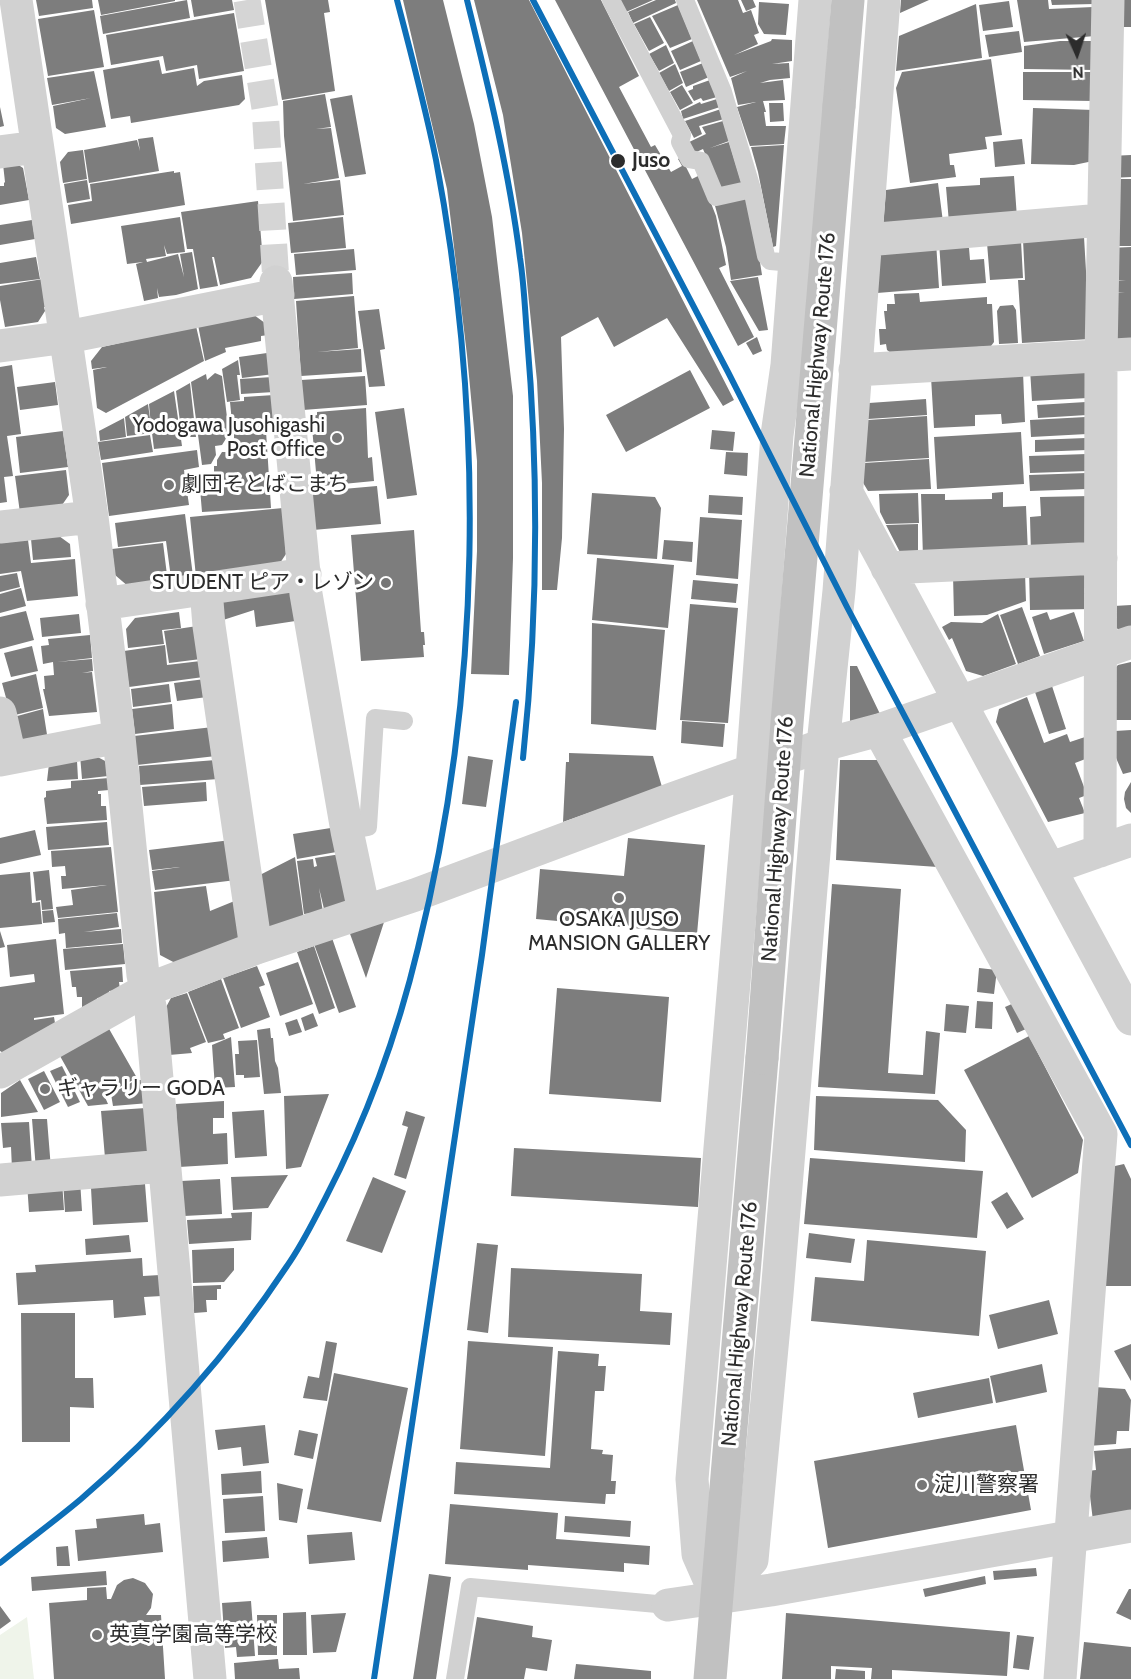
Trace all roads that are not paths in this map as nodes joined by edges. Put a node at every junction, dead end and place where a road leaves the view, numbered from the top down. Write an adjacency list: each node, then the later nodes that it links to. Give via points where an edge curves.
1 (16, 0): 8 (street)
2 (611, 0): 10 (lane, via 682,135 680,142 689,159 701,161 716,197)
3 (685, 0): 10 (lane, via 723,92)
4 (815, 0): 13 (street)
5 (848, 0): 49 (highway, National Highway Route 176, bridge)
6 (884, 0): 12 (street)
7 (1108, 0): 11 (street)
8 (37, 147): 9 (street); 14 (street)
9 (0, 152)
10 (752, 189): 13 (lane, via 766,256 770,261)
11 (1102, 220): 12 (street); 16 (street)
12 (866, 240): 17 (street)
13 (794, 263): 35 (street)
14 (67, 337): 15 (street); 19 (street); 23 (street, via 277,289)
15 (0, 346)
16 (1116, 354): 17 (street); 21 (street)
17 (855, 370): 18 (street)
18 (846, 491): 22 (street); 33 (street)
19 (92, 517): 20 (street); 25 (street)
20 (0, 527)
21 (1101, 558): 22 (street); 27 (street)
22 (887, 568): 28 (street)
23 (304, 574): 24 (street); 36 (street)
24 (206, 589): 25 (street); 41 (street)
25 (102, 604): 32 (street)
26 (1131, 642): 27 (street)
27 (1100, 652): 28 (street); 38 (street)
28 (958, 702): 31 (street); 39 (street)
29 (0, 713): 34 (street)
30 (404, 721): 36 (lane, via 375,718 368,827)
31 (879, 730): 33 (street); 48 (street, via 1101,1134)
32 (119, 736): 34 (street); 42 (street)
33 (823, 745): 35 (street); 49 (street, via 752,1560)
34 (5, 759)
35 (752, 770): 40 (street); 49 (street, via 692,1479 698,1554)
36 (348, 831): 40 (street)
37 (1131, 840): 38 (street)
38 (1100, 851): 39 (street)
39 (1051, 868): 43 (street)
40 (364, 911): 41 (street)
41 (256, 948): 42 (street)
42 (146, 990): 44 (street); 45 (street)
43 (1131, 1019)
44 (0, 1072)
45 (164, 1166): 46 (street); 51 (street)
46 (0, 1180)
47 (1131, 1526): 48 (street)
48 (1071, 1537): 49 (street); 54 (street)
49 (717, 1597): 50 (street); 53 (highway, National Highway Route 176)
50 (668, 1605): 52 (lane, via 470,1587)
51 (210, 1679)
52 (455, 1679)
53 (710, 1679)
54 (1060, 1679)

